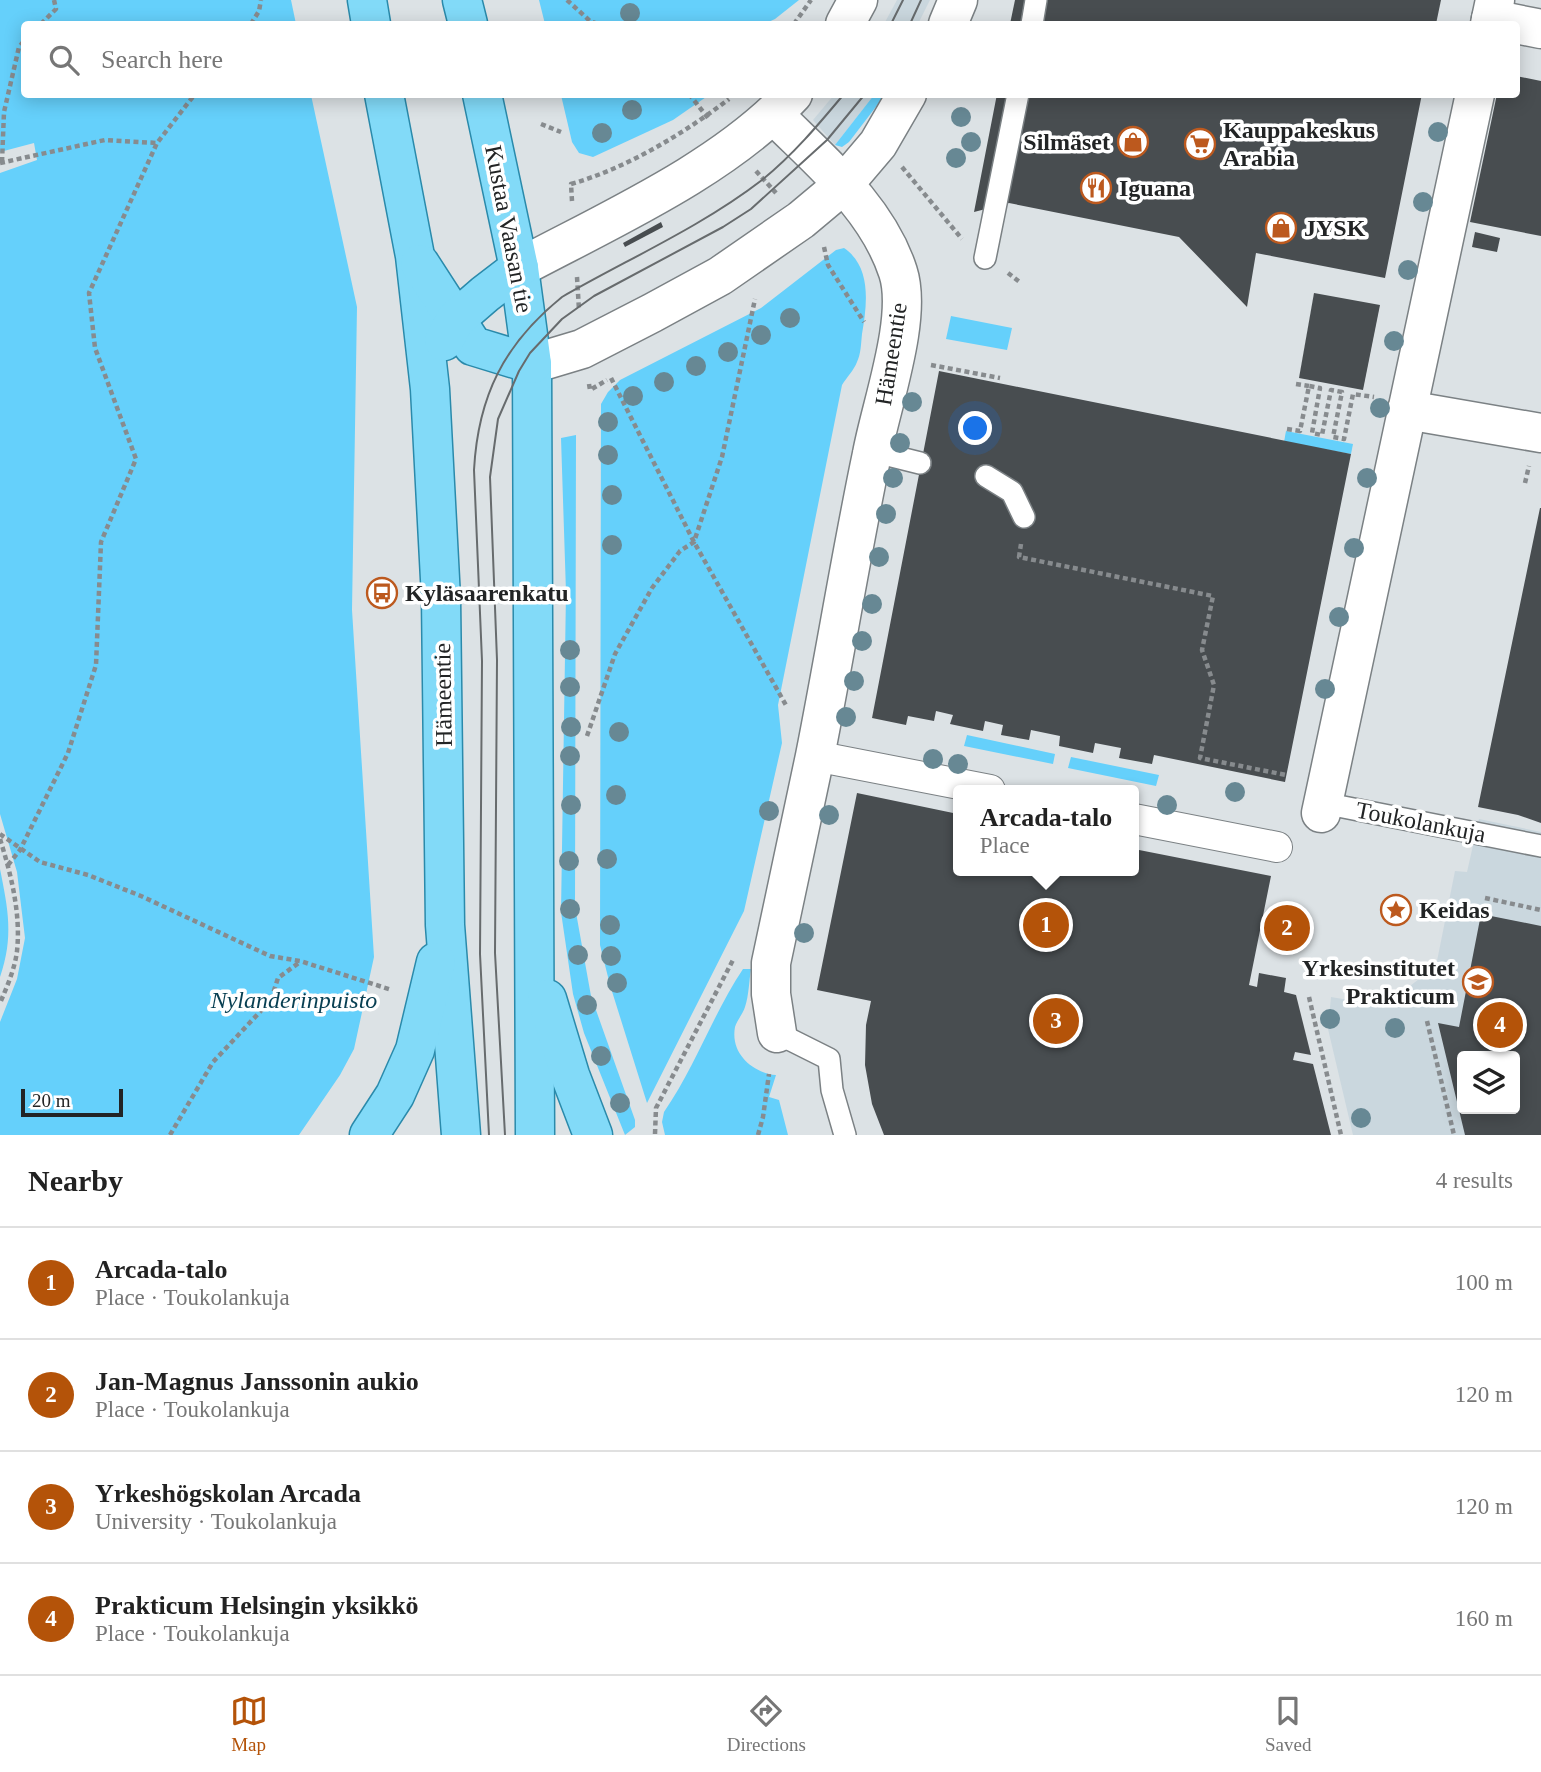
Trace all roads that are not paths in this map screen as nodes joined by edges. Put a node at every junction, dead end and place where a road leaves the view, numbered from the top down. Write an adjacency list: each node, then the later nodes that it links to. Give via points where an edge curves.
1 (367, 0): 7 (main road)
2 (463, 0): 8 (main road)
3 (858, 0): 9 (street)
4 (958, 0): 10 (street)
5 (1036, 0): 11 (lane)
6 (1492, 14): 12 (street)
7 (371, 21)
8 (467, 21)
9 (847, 21)
10 (949, 21)
11 (1032, 21)
12 (1515, 21)
13 (1520, 23): 14 (street)
14 (1541, 29)
15 (385, 98): 22 (main road)
16 (483, 98): 24 (main road, Kustaa Vaasan tie)
17 (905, 98): 21 (street, via 878,144)
18 (1017, 98): 23 (lane)
19 (1474, 98): 28 (street)
20 (784, 104): 21 (street, Hämeentie); 24 (street, Hämeentie, via 734,147)
21 (844, 184): 26 (street, via 812,232 582,349); 30 (street, Hämeentie, via 887,244 902,299 890,380)
22 (415, 256): 25 (main road); 27 (main road, Hämeentie)
23 (985, 258)
24 (519, 268): 25 (main road); 26 (main road, Kustaa Vaasan tie)
25 (455, 320): 26 (main road, via 473,346); 27 (main road, via 437,356)
26 (531, 364): 41 (main road)
27 (430, 388): 40 (main road, Hämeentie, via 441,598)
28 (1391, 404): 29 (street); 36 (street)
29 (1541, 433)
30 (872, 451): 31 (lane); 34 (street, Hämeentie)
31 (920, 463)
32 (986, 476): 33 (lane, via 1012,492)
33 (1024, 517)
34 (815, 756): 35 (street); 42 (street, Hämeentie, via 771,963)
35 (964, 785)
36 (1307, 797): 38 (lane, Toukolankuja)
37 (1139, 820): 39 (street)
38 (1541, 846)
39 (1277, 847)
40 (445, 925): 43 (main road, via 415,1050 395,1095); 44 (main road, Hämeentie)
41 (535, 960): 45 (main road); 46 (main road)
42 (777, 1033): 47 (lane, via 829,1059)
43 (369, 1135)
44 (461, 1135)
45 (535, 1135)
46 (593, 1135)
47 (845, 1135)

